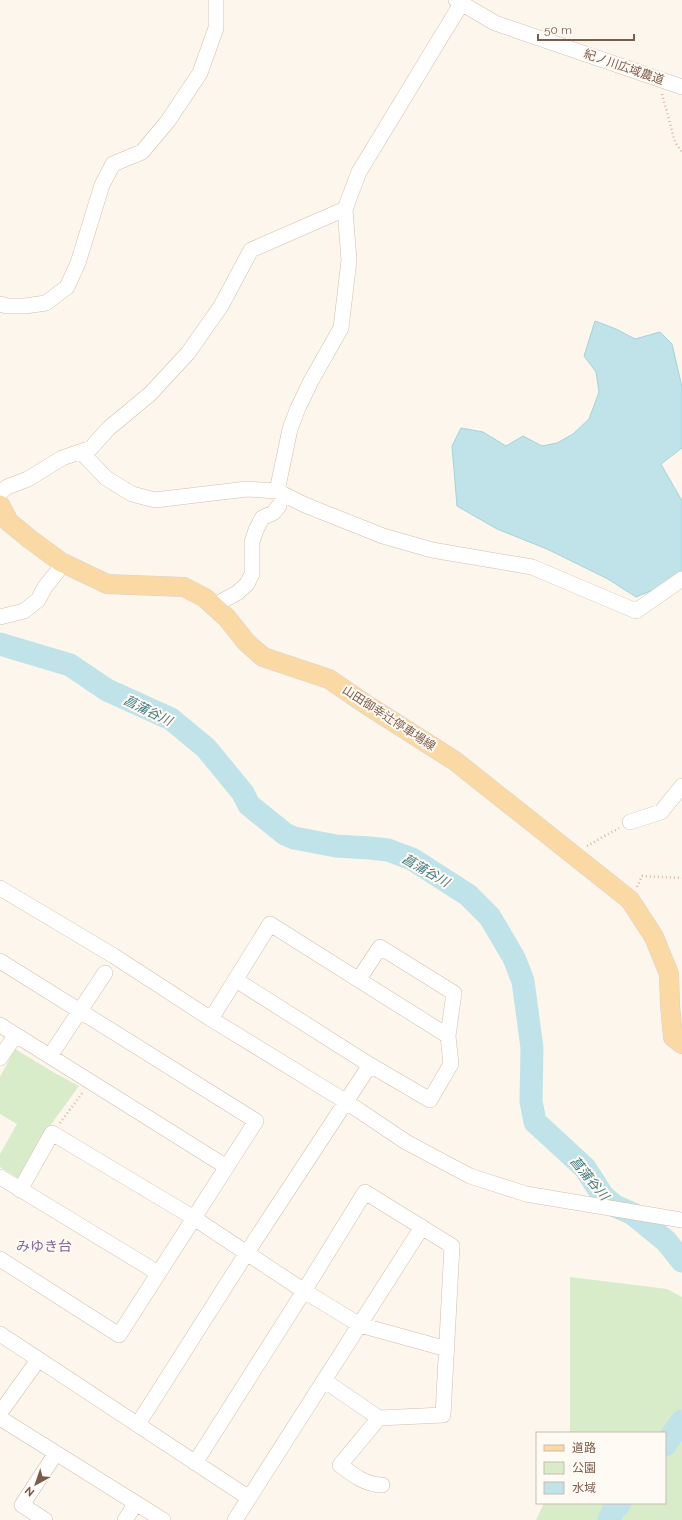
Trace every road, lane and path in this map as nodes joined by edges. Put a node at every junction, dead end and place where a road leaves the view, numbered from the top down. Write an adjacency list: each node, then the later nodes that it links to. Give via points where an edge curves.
1 (216, 0): 7 (street, via 216,28 200,73 168,122 142,152 113,164 102,185 78,263 67,287 46,303 25,306)
2 (459, 2): 3 (street, 紀ノ川広域農道, via 495,23); 6 (street, via 404,100 359,172)
3 (658, 78): 4 (street, 紀ノ川広域農道); 5 (path, via 675,142)
4 (682, 87)
5 (682, 152)
6 (345, 210): 8 (street, via 251,250 221,306 188,353 150,394 109,428 91,448); 9 (street, via 349,260 342,328 298,408 290,429)
7 (0, 304)
8 (81, 452): 9 (street, via 106,478 132,494 155,500 247,489); 10 (street, via 62,458)
9 (277, 491): 14 (street, via 383,536 432,550 532,567 636,611)
10 (0, 493)
11 (0, 506): 13 (main road, 山田御幸辻停車場線, via 9,522)
12 (279, 506): 15 (street, via 273,513 262,518 256,530 252,542 252,574 247,584 237,593)
13 (61, 562): 15 (main road, 山田御幸辻停車場線, via 107,584 184,587 205,598); 16 (street, via 38,600 24,611)
14 (682, 579)
15 (213, 606): 19 (main road, 山田御幸辻停車場線, via 227,618 246,642 264,657 329,679 456,761)
16 (0, 617)
17 (682, 786): 18 (street, via 661,812)
18 (630, 822): 19 (path)
19 (572, 854): 22 (main road, 山田御幸辻停車場線)
20 (682, 878): 22 (path, via 642,876)
21 (0, 888): 28 (street)
22 (630, 900): 32 (main road, 山田御幸辻停車場線, via 654,937 670,974 673,1037)
23 (0, 961): 27 (street)
24 (105, 973): 27 (street)
25 (359, 979): 26 (street, via 270,924); 31 (street); 31 (street, via 380,947 454,993)
26 (236, 980): 28 (street); 35 (street)
27 (79, 1011): 33 (street); 39 (street, via 256,1120)
28 (211, 1018): 37 (street)
29 (0, 1025): 30 (street)
30 (16, 1035): 33 (street); 34 (street)
31 (448, 1036): 35 (street, via 451,1064 430,1100)
32 (682, 1044)
33 (50, 1056): 36 (street)
34 (0, 1058)
35 (370, 1065): 37 (street)
36 (90, 1082): 38 (path); 39 (street)
37 (345, 1101): 43 (street, via 406,1142 470,1176 526,1194); 45 (street)
38 (52, 1133): 41 (street); 42 (street)
39 (225, 1166): 42 (street)
40 (0, 1177): 41 (street)
41 (20, 1190): 47 (street)
42 (194, 1218): 45 (street); 47 (street)
43 (682, 1220)
44 (422, 1227): 48 (street, via 365,1192); 49 (street); 51 (street, via 452,1246)
45 (246, 1254): 48 (street); 57 (street)
46 (0, 1259): 47 (street, via 119,1335)
47 (158, 1273)
48 (304, 1292): 49 (street); 59 (street)
49 (360, 1325): 51 (street); 53 (street)
50 (0, 1334): 52 (street)
51 (447, 1349): 56 (street, via 443,1415)
52 (38, 1360): 54 (street); 57 (street)
53 (325, 1381): 56 (street); 61 (street)
54 (0, 1413)
55 (0, 1418): 58 (street)
56 (379, 1418): 60 (street, via 340,1465 373,1485)
57 (138, 1424): 59 (street)
58 (56, 1453): 62 (street); 63 (street, via 22,1505)
59 (195, 1462): 61 (street)
60 (382, 1485)
61 (249, 1498): 66 (street)
62 (136, 1503): 64 (street); 65 (street)
63 (45, 1520)
64 (125, 1520)
65 (163, 1520)
66 (235, 1520)

